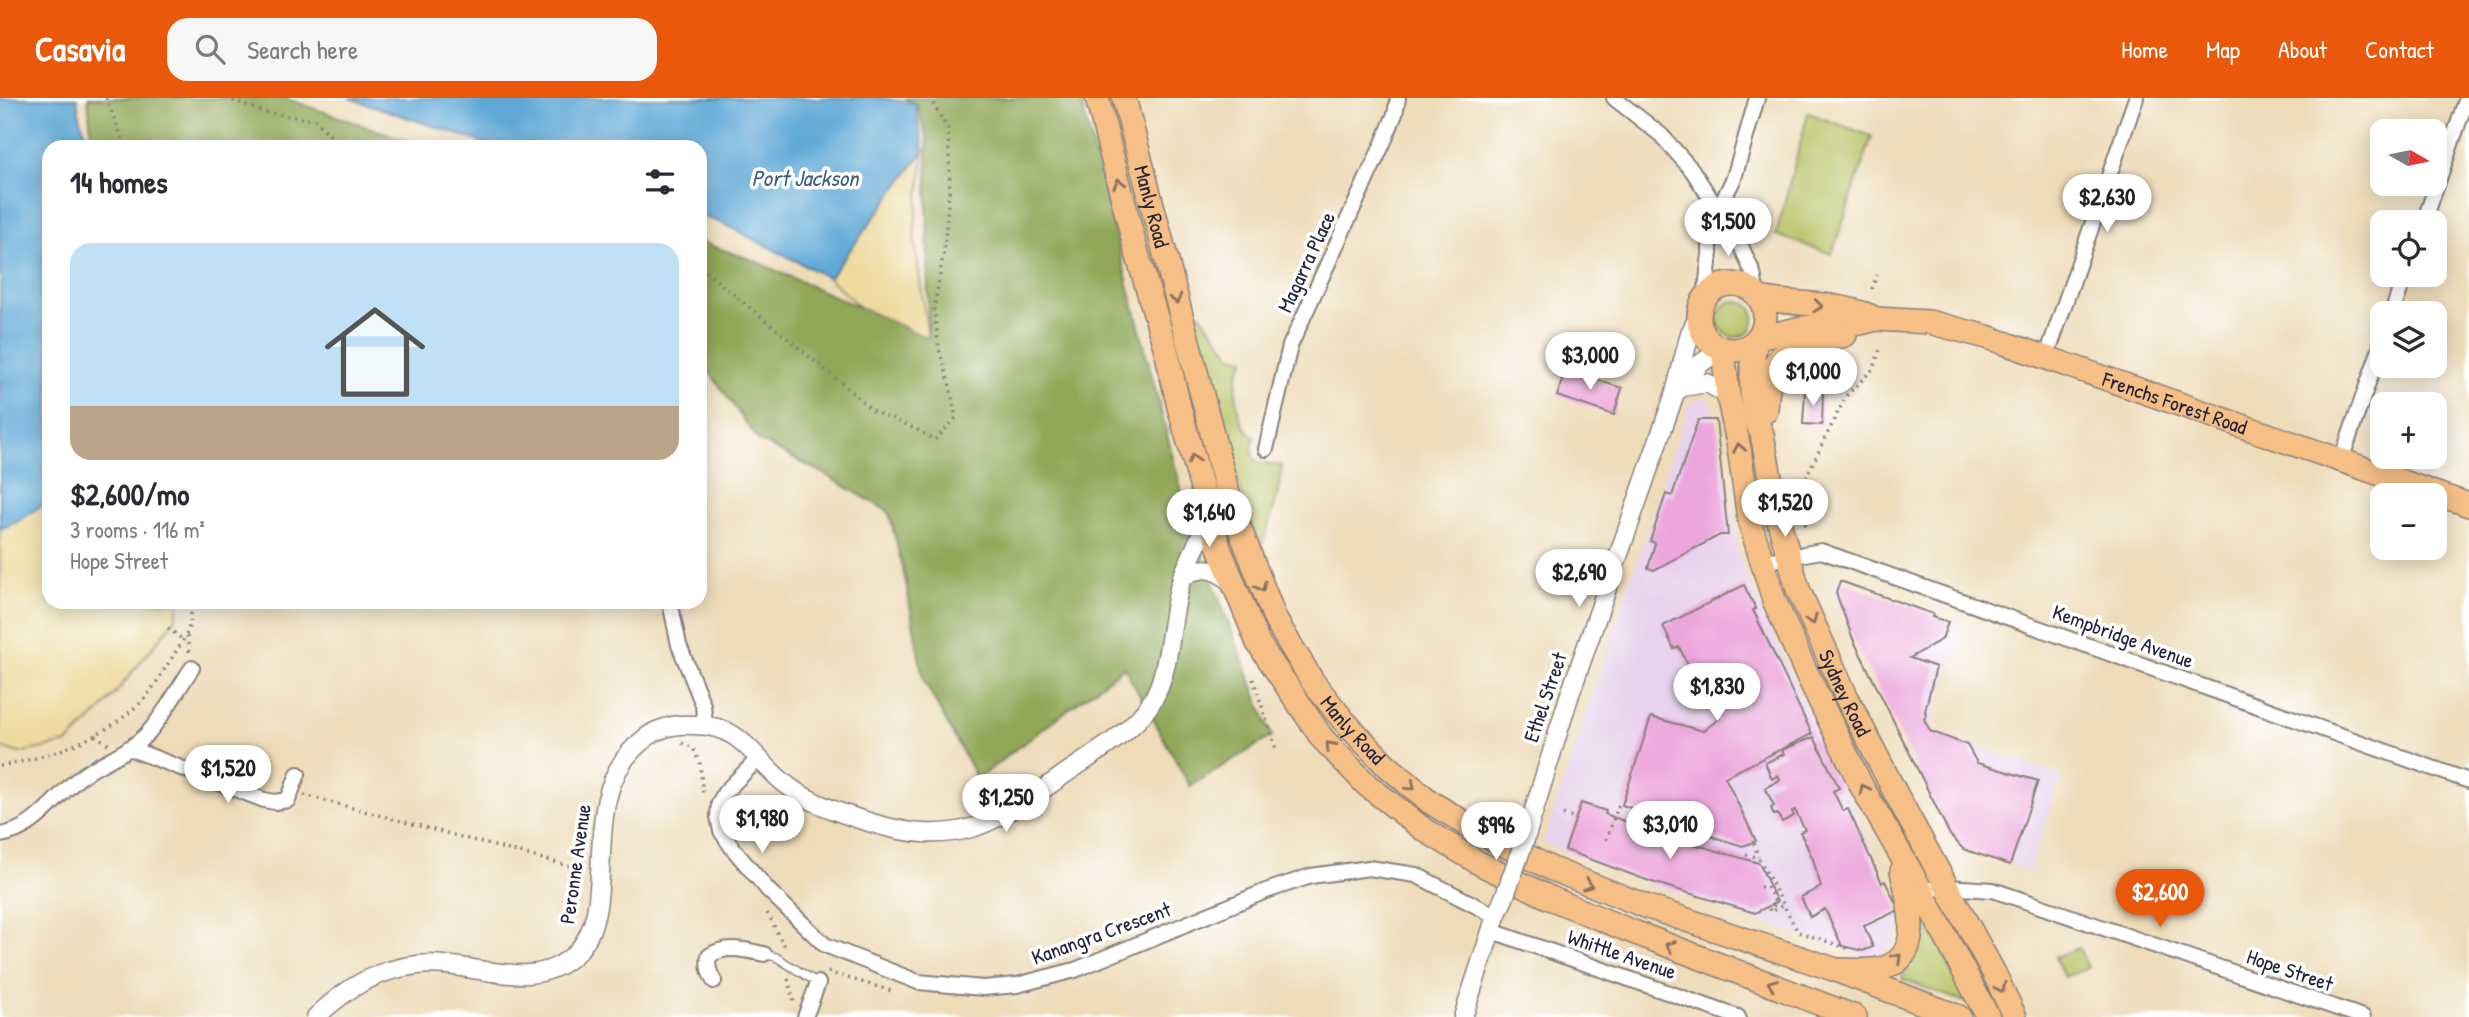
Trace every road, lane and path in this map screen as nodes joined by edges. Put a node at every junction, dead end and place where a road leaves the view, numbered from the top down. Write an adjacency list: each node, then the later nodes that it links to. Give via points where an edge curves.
1 (106, 98): 11 (path)
2 (226, 98): 12 (path, via 264,111 315,120)
3 (930, 98): 15 (path, via 948,130 950,181 934,309 956,418 935,440 873,411)
4 (1097, 98): 32 (main road, Manly Road, one-way to 4)
5 (1124, 98): 71 (main road, Manly Road, one-way to 71, via 1232,509 1276,621 1313,682 1343,720 1430,802 1483,834 1552,869 1648,907)
6 (1398, 98): 29 (street, Magarra Place, via 1384,141 1290,346)
7 (1614, 98): 13 (street, via 1661,135)
8 (1757, 98): 13 (street, via 1734,178)
9 (2136, 98): 24 (street)
10 (2467, 98): 14 (street)
11 (123, 140)
12 (335, 140)
13 (1718, 209): 18 (street, via 1732,226 1753,273); 19 (street, via 1710,227)
14 (2428, 210)
15 (707, 273)
16 (1877, 275): 17 (path)
17 (1872, 289)
18 (1758, 297): 19 (main road, via 1744,286 1728,284 1713,290); 20 (main road, Frenchs Forest Road, one-way to 20, via 1853,309); 21 (main road, via 1765,318)
19 (1702, 306): 22 (main road, via 1704,335); 26 (street, Ethel Street, via 1690,333)
20 (1868, 321): 21 (main road, Frenchs Forest Road, via 1802,328); 24 (main road, Frenchs Forest Road, via 1942,324); 28 (main road, via 1849,334 1782,354 1768,381)
21 (1757, 339): 22 (main road, via 1741,349); 28 (main road, Sydney Road, via 1752,377 1756,424)
22 (1722, 349): 26 (street, Ethel Street, via 1700,364); 27 (main road, Sydney Road)
23 (1880, 349): 33 (path, via 1874,368 1846,396 1805,479 1811,517 1805,524)
24 (2046, 358): 30 (main road, Frenchs Forest Road)
25 (2370, 377): 30 (street)
26 (1679, 390): 27 (street, via 1707,383); 68 (street, Ethel Street, bridge)
27 (1728, 395): 35 (main road, Sydney Road, one-way to 27, via 1749,519)
28 (1762, 434): 34 (main road, Sydney Road)
29 (1266, 449)
30 (2341, 460): 31 (main road, Frenchs Forest Road)
31 (2469, 505)
32 (1206, 506): 36 (street, via 1203,532); 37 (main road, Manly Road)
33 (1801, 518)
34 (1788, 556): 35 (street, Kempbridge Avenue); 51 (street, Kempbridge Avenue, via 1821,551); 65 (main road, Sydney Road, one-way to 65, via 1846,696)
35 (1762, 562): 60 (main road, Sydney Road, one-way to 35, via 1805,670)
36 (1182, 577): 37 (street, via 1207,568); 48 (street, via 1161,681 1141,715 1113,742 977,826 922,833 871,821 804,796)
37 (1230, 581): 78 (main road, Manly Road, one-way to 37, via 1550,898 1423,829 1367,785 1322,738 1258,643)
38 (191, 609): 41 (path, via 192,620)
39 (672, 609): 44 (street, via 703,705)
40 (168, 628): 41 (path)
41 (183, 640): 49 (path, via 139,704 121,718 89,739 47,756)
42 (192, 668): 46 (street, via 146,735)
43 (1253, 679): 47 (path)
44 (705, 725): 48 (street, via 725,729); 63 (street, Peronne Avenue, via 662,729 627,755 606,799)
45 (675, 743): 53 (path, via 693,748 700,764)
46 (129, 748): 52 (street, via 264,800 288,800); 57 (street, via 85,774 28,825)
47 (1276, 749)
48 (759, 758): 68 (street, Kanangra Crescent, via 719,803 721,831 733,849 825,945 918,982 983,988 1017,985 1074,970 1311,876 1368,868 1416,875)
49 (0, 766)
50 (298, 774): 52 (street)
51 (2469, 781)
52 (292, 792): 63 (path, via 569,866)
53 (704, 800)
54 (1620, 802): 58 (path)
55 (1563, 814): 56 (path)
56 (1576, 819)
57 (0, 835)
58 (1606, 840)
59 (1755, 843): 62 (path)
60 (1897, 849): 66 (main road, Sydney Road); 71 (main road, one-way to 60, via 1884,968 1908,946 1912,918)
61 (1746, 855): 62 (path)
62 (1758, 857): 67 (path)
63 (598, 886): 74 (street, Peronne Avenue, via 588,937 565,963 545,972 509,975 441,964 397,969 355,985)
64 (1759, 887): 67 (path, via 1767,887 1776,904 1770,912)
65 (1947, 887): 66 (street, Hope Street); 81 (main road, Sydney Road, one-way to 81); 82 (street, Hope Street, via 1993,890)
66 (1921, 890): 80 (main road, Sydney Road)
67 (1784, 905): 69 (path, via 1798,932)
68 (1494, 923): 76 (street, Ethel Street); 77 (street, Whittle Avenue)
69 (1862, 953)
70 (764, 954): 72 (street, via 732,948 714,953 709,956 708,971); 73 (lane)
71 (1833, 969): 79 (main road, Manly Road)
72 (714, 981)
73 (818, 982): 75 (street)
74 (316, 1017)
75 (805, 1017)
76 (1463, 1017)
77 (1738, 1017)
78 (1855, 1017)
79 (1959, 1017)
80 (1988, 1017)
81 (2015, 1017)
82 (2363, 1017)

